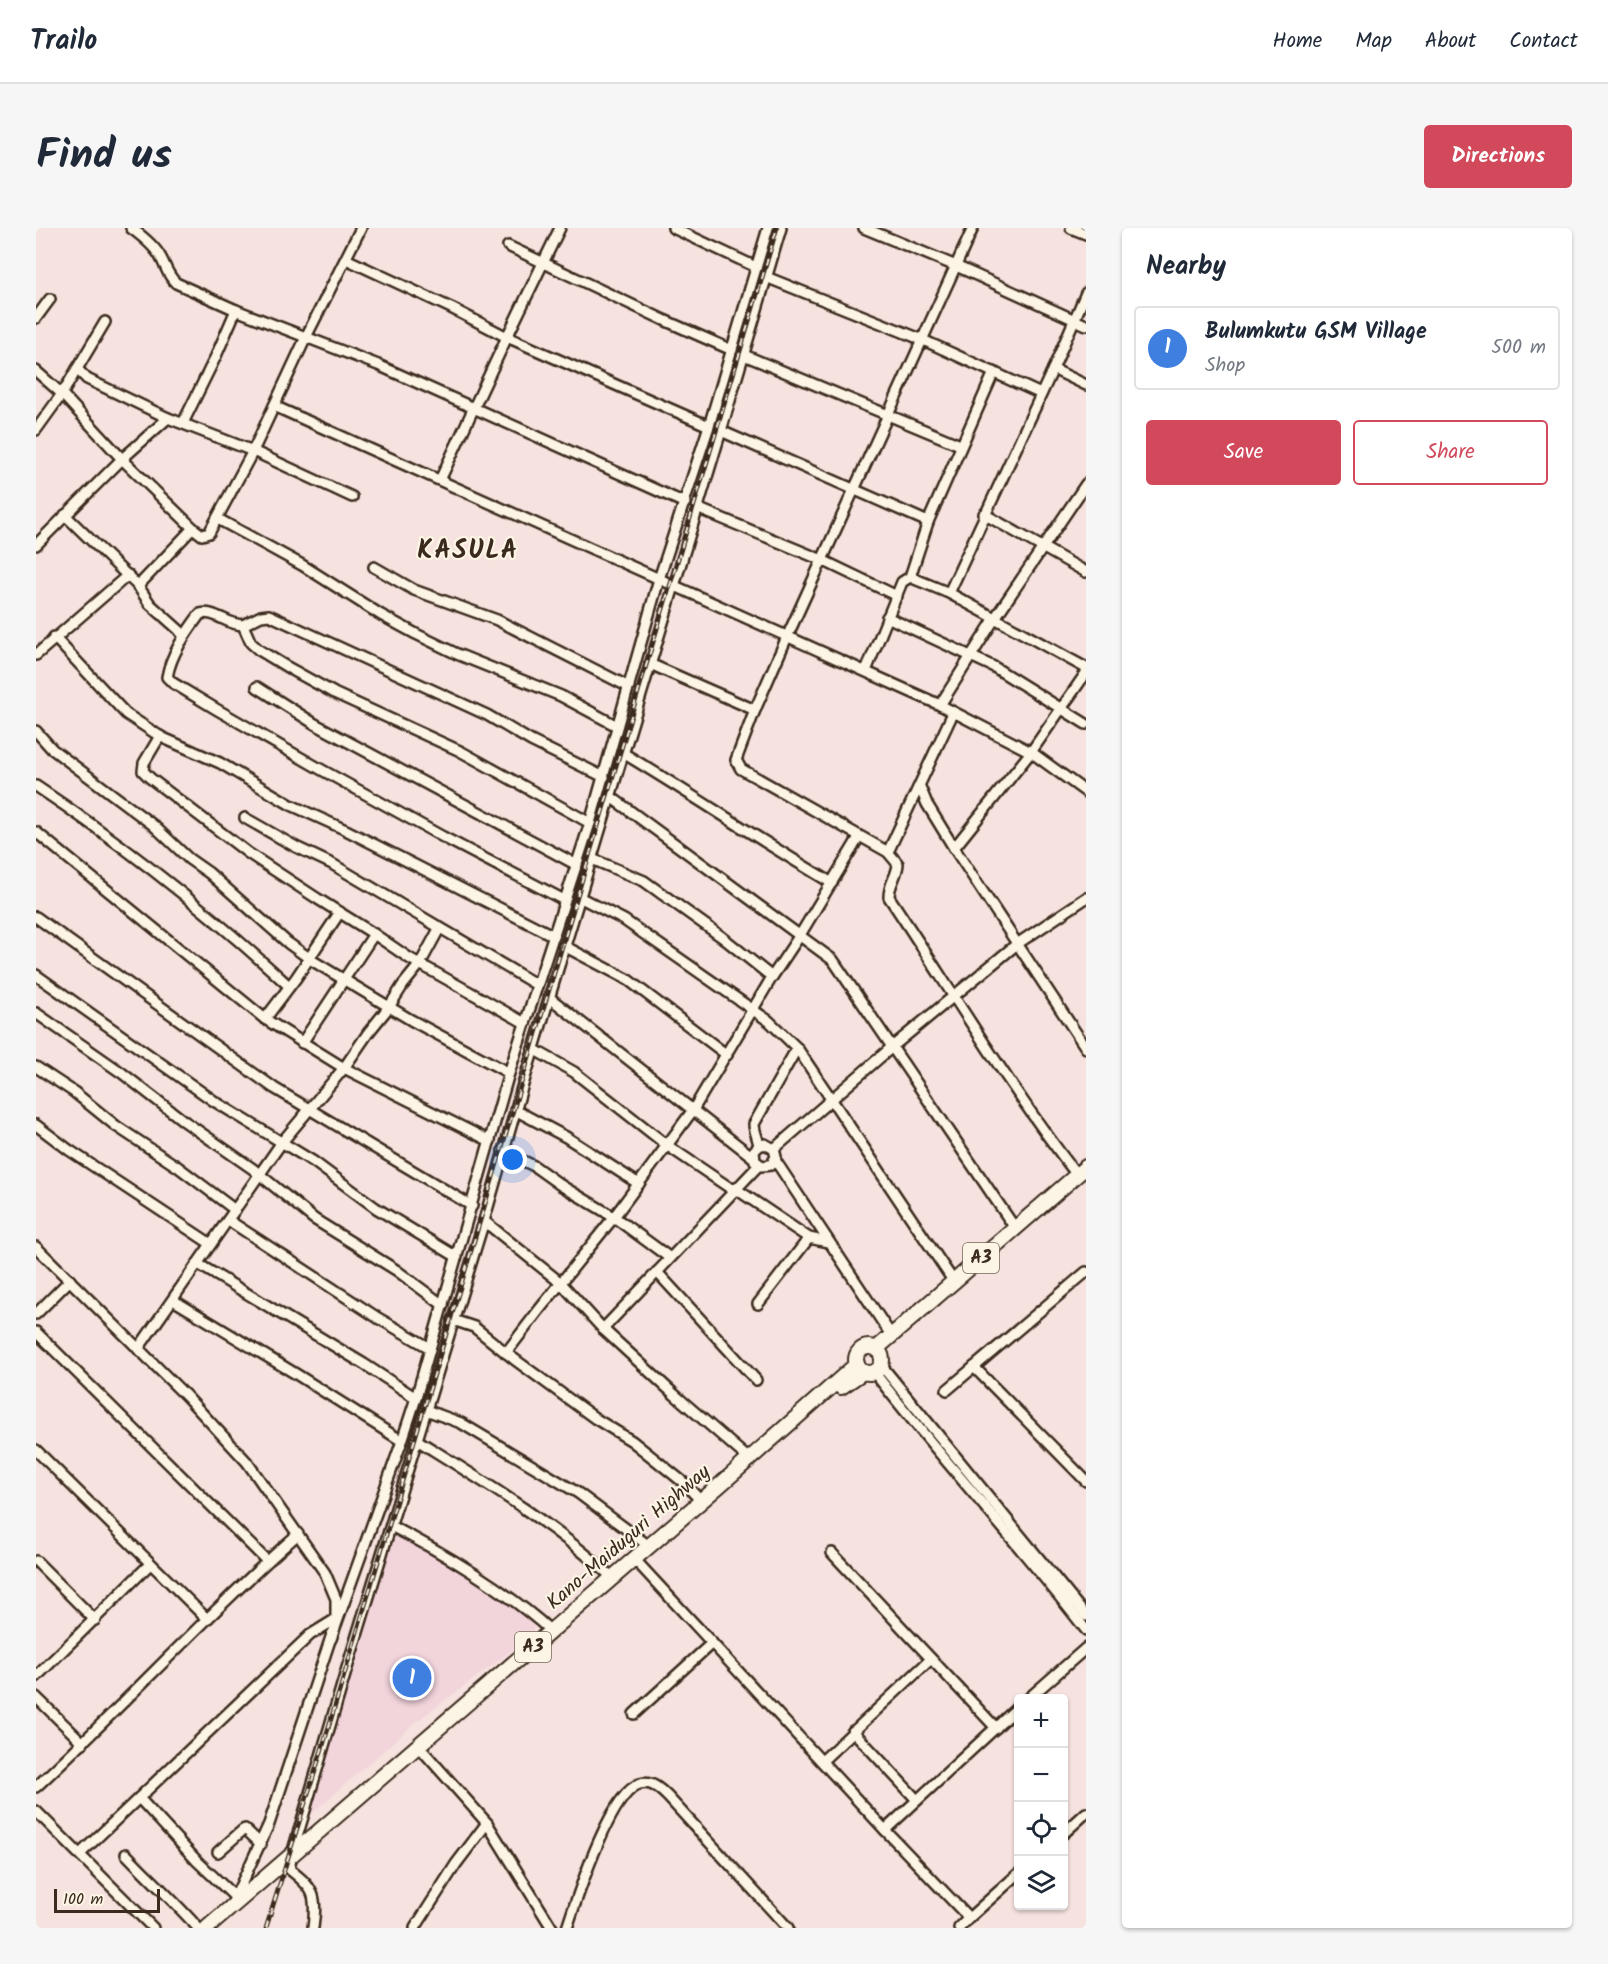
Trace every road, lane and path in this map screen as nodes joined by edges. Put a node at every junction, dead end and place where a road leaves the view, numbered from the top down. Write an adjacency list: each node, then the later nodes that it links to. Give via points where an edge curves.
1 (131, 228): 19 (street, via 160,256 170,278)
2 (361, 228): 12 (street)
3 (560, 228): 13 (street)
4 (673, 228): 15 (street)
5 (768, 228): 15 (street)
6 (781, 228): 16 (street)
7 (864, 228): 14 (street)
8 (973, 228): 14 (street)
9 (1071, 228): 10 (street)
10 (1086, 234)
11 (508, 246): 13 (street)
12 (346, 260): 24 (street); 25 (street)
13 (543, 263): 25 (street); 27 (street)
14 (956, 266): 21 (street); 26 (street)
15 (756, 267): 27 (street)
16 (766, 277): 26 (street); 28 (street)
17 (1086, 293): 21 (street)
18 (50, 299): 20 (street)
19 (236, 310): 24 (street); 40 (street)
20 (36, 318)
21 (1074, 321): 23 (street); 30 (street)
22 (105, 322): 29 (street)
23 (1086, 325)
24 (307, 335): 36 (street); 37 (street)
25 (507, 337): 37 (street); 41 (street)
26 (923, 340): 32 (street); 38 (street)
27 (732, 350): 41 (street)
28 (744, 355): 38 (street); 43 (street)
29 (77, 369): 34 (street); 39 (street, via 87,379)
30 (1053, 369): 33 (street); 35 (street)
31 (36, 371): 34 (street)
32 (994, 372): 35 (street); 44 (street)
33 (1086, 385)
34 (62, 394): 42 (street); 46 (street)
35 (1041, 394): 53 (street)
36 (274, 406): 45 (street); 47 (street)
37 (475, 408): 47 (street); 51 (street)
38 (889, 415): 44 (street); 48 (street)
39 (168, 418): 40 (street); 46 (street)
40 (183, 423): 45 (street)
41 (709, 426): 51 (street)
42 (36, 429)
43 (721, 431): 48 (street); 52 (street)
44 (960, 445): 56 (street)
45 (253, 451): 50 (street); 55 (street)
46 (122, 459): 54 (street); 57 (street)
47 (440, 480): 65 (street)
48 (855, 489): 56 (street); 60 (street)
49 (1084, 490): 59 (street)
50 (352, 497)
51 (685, 503): 65 (street)
52 (697, 508): 60 (street); 67 (street)
53 (984, 514): 59 (street); 68 (street)
54 (65, 515): 58 (street); 63 (street)
55 (218, 519): 57 (street, via 209,533 202,534); 89 (street, via 416,634 561,696)
56 (928, 522): 64 (street)
57 (193, 528): 66 (street)
58 (36, 545)
59 (1044, 548): 62 (street); 71 (street)
60 (822, 560): 69 (street); 75 (street)
61 (374, 567): 83 (street, via 414,590 497,620)
62 (1086, 573)
63 (128, 575): 66 (street); 74 (street)
64 (910, 577): 68 (street); 69 (street, via 902,582)
65 (659, 579): 67 (street); 83 (street)
66 (138, 586): 73 (street, via 150,604)
67 (675, 586): 75 (street); 78 (street)
68 (949, 592): 71 (street)
69 (897, 596): 70 (street)
70 (887, 617): 77 (street); 80 (street)
71 (995, 618): 77 (street); 79 (street)
72 (243, 625): 73 (street, via 208,612 200,614); 94 (street, via 265,614 278,618 487,715); 100 (street, via 251,643 286,667 460,752)
73 (184, 636): 110 (street, via 169,667 167,677 173,683 443,837)
74 (54, 637): 76 (street); 91 (street, via 126,714)
75 (787, 637): 80 (street); 86 (street)
76 (36, 655)
77 (972, 655): 84 (street); 85 (street)
78 (650, 664): 86 (street); 93 (street)
79 (1086, 668)
80 (866, 671): 84 (street)
81 (1086, 673): 85 (street)
82 (257, 687): 106 (street, via 315,724)
83 (629, 687): 89 (street)
84 (940, 705): 87 (street)
85 (1062, 708): 88 (street); 92 (street)
86 (755, 710): 102 (street, via 736,760 741,769)
87 (953, 713): 92 (street); 96 (street)
88 (1086, 724)
89 (617, 726): 94 (street)
90 (36, 731): 119 (street, via 52,749 153,825)
91 (160, 736): 111 (street, via 144,763 143,771 150,778 249,853); 115 (street, via 220,763 291,805)
92 (1031, 752): 97 (street); 103 (street)
93 (623, 753): 98 (street); 107 (street)
94 (604, 777): 100 (street)
95 (36, 786): 125 (street, via 154,870)
96 (920, 787): 103 (street); 104 (street)
97 (1086, 792)
98 (611, 797): 105 (street); 116 (street)
99 (245, 818): 113 (street)
100 (590, 824): 106 (street)
101 (36, 832): 131 (street)
102 (859, 837): 104 (street); 107 (street)
103 (954, 848): 117 (street)
104 (888, 852): 126 (street, via 898,864 889,897)
105 (592, 859): 108 (street); 122 (street, via 644,881)
106 (577, 865): 110 (street)
107 (832, 883): 116 (street)
108 (581, 898): 118 (street); 129 (street, via 624,920)
109 (1086, 899): 117 (street)
110 (564, 900): 115 (street)
111 (340, 912): 114 (street); 119 (street)
112 (36, 917): 143 (street)
113 (440, 928): 120 (street); 124 (street)
114 (374, 934): 120 (street); 123 (street)
115 (552, 935): 124 (street)
116 (800, 935): 122 (street); 134 (street, via 833,960)
117 (1017, 944): 126 (street); 136 (street)
118 (564, 946): 127 (street); 138 (street, via 627,979)
119 (309, 958): 123 (street); 125 (street)
120 (420, 964): 128 (street); 132 (street)
121 (36, 975): 148 (street, via 214,1101)
122 (772, 977): 129 (street)
123 (343, 980): 128 (street); 133 (street)
124 (537, 985): 132 (street)
125 (289, 986): 131 (street)
126 (954, 995): 134 (street); 155 (street, via 1049,1139)
127 (550, 999): 137 (street); 145 (street)
128 (389, 1007): 140 (street); 141 (street)
129 (752, 1010): 135 (street); 138 (street)
130 (36, 1013): 156 (street)
131 (265, 1019): 133 (street)
132 (525, 1023): 141 (street)
133 (302, 1043): 140 (street)
134 (892, 1047): 142 (street); 164 (street)
135 (796, 1048): 142 (street); 150 (street, via 754,1124)
136 (1086, 1048)
137 (533, 1049): 144 (street); 149 (street, via 574,1072)
138 (726, 1055): 145 (street)
139 (36, 1067): 160 (street)
140 (344, 1068): 143 (street); 147 (street)
141 (509, 1073): 147 (street)
142 (830, 1100): 151 (street); 175 (street)
143 (308, 1110): 148 (street); 159 (street)
144 (515, 1110): 152 (street); 157 (street)
145 (693, 1110): 149 (street); 154 (street)
146 (36, 1125): 167 (street)
147 (490, 1141): 159 (street)
148 (282, 1142): 156 (street); 169 (street, via 376,1208)
149 (668, 1146): 157 (street); 158 (street)
150 (759, 1146): 151 (street); 154 (street, via 754,1151)
151 (774, 1149): 153 (street)
152 (503, 1151): 161 (street); 163 (street)
153 (775, 1160): 154 (street, via 768,1166); 166 (street)
154 (756, 1161): 158 (street)
155 (1083, 1172): 164 (highway, Kano-Maiduguri Highway / A3); 188 (highway, Kano-Maiduguri Highway / A3)
156 (260, 1175): 160 (street); 179 (street, via 314,1219 396,1270)
157 (639, 1184): 161 (street)
158 (736, 1189): 165 (street); 170 (street)
159 (472, 1206): 169 (street)
160 (235, 1210): 162 (street)
161 (614, 1217): 170 (street); 176 (street)
162 (228, 1220): 167 (street); 185 (street)
163 (484, 1221): 176 (street); 181 (street)
164 (1015, 1228): 175 (highway, Kano-Maiduguri Highway / A3)
165 (809, 1238): 166 (street); 178 (street)
166 (828, 1242): 184 (street)
167 (212, 1244): 171 (street)
168 (36, 1247): 174 (street)
169 (457, 1257): 179 (street)
170 (670, 1258): 172 (street)
171 (198, 1264): 177 (street); 192 (street)
172 (657, 1272): 182 (street); 190 (street)
173 (1086, 1272): 189 (street)
174 (70, 1280): 180 (street); 186 (street)
175 (954, 1282): 184 (highway, Kano-Maiduguri Highway / A3)
176 (561, 1283): 182 (street); 187 (street)
177 (173, 1300): 186 (street); 195 (street)
178 (758, 1304)
179 (443, 1305): 185 (street)
180 (36, 1314)
181 (453, 1320): 187 (street, via 474,1327); 193 (street)
182 (603, 1329): 197 (street)
183 (36, 1332): 206 (street)
184 (891, 1335): 188 (highway, Kano-Maiduguri Highway / A3)
185 (430, 1348): 192 (street)
186 (138, 1349): 202 (street, via 247,1462)
187 (506, 1353): 200 (street, via 632,1441)
188 (872, 1363): 197 (highway, Kano-Maiduguri Highway / A3); 199 (highway, Kano-Maiduguri Highway / A3); 210 (street); 214 (street)
189 (974, 1367): 191 (street); 198 (street)
190 (756, 1380)
191 (947, 1390)
192 (416, 1398): 195 (street)
193 (426, 1410): 194 (street); 203 (street, via 461,1422 579,1493)
194 (417, 1440): 201 (street); 209 (street, via 525,1510)
195 (402, 1441): 216 (street)
196 (36, 1450): 208 (street)
197 (749, 1459): 199 (highway, Kano-Maiduguri Highway / A3)
198 (1084, 1474)
199 (722, 1487): 200 (highway, Kano-Maiduguri Highway / A3); 207 (highway, Kano-Maiduguri Highway / A3)
200 (701, 1501): 203 (highway, Kano-Maiduguri Highway / A3)
201 (391, 1526): 215 (street, via 513,1599); 242 (street)
202 (298, 1534): 206 (street); 212 (street, via 330,1584 336,1599)
203 (649, 1546): 209 (highway, Kano-Maiduguri Highway / A3)
204 (832, 1553): 219 (street)
205 (36, 1561): 213 (street)
206 (267, 1561): 211 (street)
207 (638, 1563): 217 (street); 228 (highway, Kano-Maiduguri Highway / A3)
208 (150, 1564): 211 (street); 213 (street)
209 (613, 1578): 215 (highway, Kano-Maiduguri Highway / A3)
210 (1086, 1616)
211 (207, 1619): 227 (street)
212 (336, 1619): 216 (street); 231 (street, via 310,1635)
213 (95, 1620): 220 (street)
214 (1086, 1630)
215 (551, 1631): 242 (highway, Kano-Maiduguri Highway / A3)
216 (331, 1640): 238 (street)
217 (712, 1643): 224 (street); 229 (street)
218 (1086, 1648): 221 (street)
219 (931, 1659): 225 (street); 226 (street)
220 (36, 1677)
221 (1034, 1694)
222 (36, 1697): 227 (street)
223 (1014, 1711): 225 (street)
224 (634, 1714)
225 (996, 1728): 232 (street)
226 (853, 1731): 229 (street); 232 (street)
227 (83, 1743): 230 (street)
228 (423, 1751): 235 (street); 243 (highway, Kano-Maiduguri Highway / A3)
229 (822, 1761): 237 (street)
230 (36, 1787)
231 (139, 1798): 240 (street); 245 (street)
232 (917, 1800): 237 (street)
233 (36, 1811): 240 (street)
234 (1086, 1813): 236 (street)
235 (487, 1822): 253 (street); 254 (street)
236 (1068, 1829)
237 (885, 1830): 246 (street)
238 (261, 1844): 239 (street, via 245,1829); 245 (street)
239 (218, 1852)
240 (80, 1854): 248 (street)
241 (126, 1854): 249 (street)
242 (292, 1854): 243 (street); 245 (highway, Kano-Maiduguri Highway / A3)
243 (289, 1869): 251 (highway, Kano-Maiduguri Highway / A3); 252 (street, via 313,1890)
244 (1014, 1878): 246 (street)
245 (232, 1904): 250 (highway, Kano-Maiduguri Highway / A3)
246 (969, 1918): 256 (street)
247 (783, 1926): 255 (street, via 668,1797 648,1783 630,1789 619,1802 595,1850)
248 (153, 1928)
249 (198, 1928)
250 (207, 1928)
251 (220, 1928)
252 (313, 1928)
253 (415, 1928)
254 (552, 1928)
255 (567, 1928)
256 (959, 1928)

